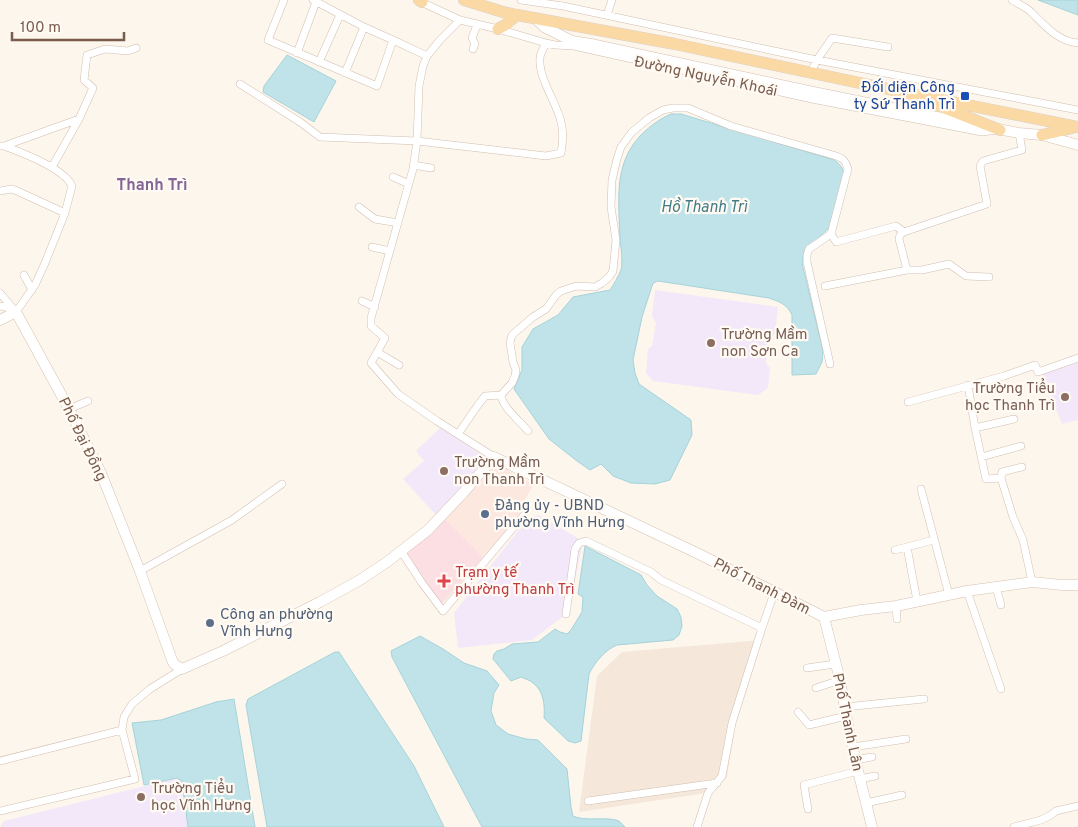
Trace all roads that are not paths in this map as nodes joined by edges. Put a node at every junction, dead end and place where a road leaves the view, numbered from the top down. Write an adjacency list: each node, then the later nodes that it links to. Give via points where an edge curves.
1 (284, 0): 23 (street, via 268,40)
2 (464, 0): 9 (main road, Đường Nguyễn Khoái)
3 (521, 0): 10 (street)
4 (612, 0): 10 (street)
5 (1012, 0): 18 (street, via 1031,12 1049,30)
6 (314, 1): 8 (street); 23 (street)
7 (419, 1): 12 (street, Đường Nguyễn Khoái)
8 (340, 15): 14 (street); 26 (street)
9 (517, 15): 11 (main road, Đường Nguyễn Khoái); 15 (main road)
10 (607, 16): 25 (street)
11 (536, 18): 19 (street, Đường Nguyễn Khoái); 28 (main road, Đường Nguyễn Khoái)
12 (460, 20): 13 (street, Đường Nguyễn Khoái); 24 (street)
13 (477, 25): 15 (street, Đường Nguyễn Khoái); 22 (street, via 472,38)
14 (364, 27): 16 (street); 27 (street)
15 (498, 29): 17 (street, Đường Nguyễn Khoái)
16 (393, 40): 24 (street); 27 (street, via 377,86)
17 (546, 43): 19 (street, Đường Nguyễn Khoái, via 555,46); 37 (street, via 540,57 541,70 561,122 564,137 561,153 546,156)
18 (1078, 43)
19 (573, 44): 34 (street, Đường Nguyễn Khoái, via 591,44)
20 (888, 47): 25 (street, via 832,38)
21 (136, 48): 32 (street, via 128,52 106,49 87,55 84,80 94,88)
22 (473, 49)
23 (297, 53): 26 (street)
24 (427, 56): 37 (street, via 419,86)
25 (817, 60): 28 (street); 31 (street)
26 (319, 62): 27 (street)
27 (345, 73)
28 (810, 73): 30 (main road, Đường Nguyễn Khoái)
29 (240, 84): 37 (street, via 320,136)
30 (912, 94): 33 (main road, Đường Nguyễn Khoái); 34 (main road)
31 (1078, 110)
32 (78, 119): 39 (street); 41 (street)
33 (1077, 127): 36 (main road)
34 (1000, 130): 35 (street, Đường Nguyễn Khoái)
35 (1018, 134): 36 (street, Đường Nguyễn Khoái); 49 (street, via 1022,150 983,161 980,166 987,204)
36 (1042, 135): 38 (street, Đường Nguyễn Khoái)
37 (417, 141): 40 (street)
38 (1078, 145)
39 (2, 146): 41 (street)
40 (414, 165): 42 (street); 44 (street)
41 (52, 167): 47 (street, via 72,186)
42 (431, 168)
43 (393, 177): 44 (street)
44 (409, 184): 48 (street)
45 (0, 190): 47 (street, via 15,190)
46 (359, 207): 48 (street, via 374,219)
47 (65, 213): 57 (street)
48 (398, 222): 52 (street)
49 (904, 232): 50 (street, via 896,226 836,242); 53 (street, via 900,239)
50 (830, 234): 66 (street, via 809,249 807,262); 69 (street, via 848,169 842,158 731,126 688,108 663,110 632,132 617,159 611,208 616,240 613,271 595,287 576,286 561,291 546,309 512,335 510,343 515,376)
51 (372, 247): 52 (street)
52 (390, 251): 61 (street)
53 (907, 270): 55 (street, via 949,264 966,276); 56 (street)
54 (24, 275): 57 (street)
55 (989, 277)
56 (825, 286)
57 (32, 290): 62 (street)
58 (0, 293): 62 (street)
59 (362, 301): 61 (street)
60 (0, 306): 62 (street)
61 (375, 307): 64 (street, via 371,326 385,338)
62 (15, 311): 63 (street); 72 (street, Phố Đại Đồng)
63 (0, 320)
64 (377, 352): 67 (street); 76 (street, via 371,363 398,394)
65 (1078, 358): 68 (street, via 1038,372 1035,365)
66 (830, 364)
67 (398, 365)
68 (968, 385): 71 (street); 74 (street)
69 (502, 395): 75 (street, via 504,404); 76 (street, via 485,396)
70 (88, 401): 72 (street)
71 (908, 402)
72 (69, 409): 89 (street, Phố Đại Đồng, via 101,473)
73 (1014, 419): 74 (street)
74 (975, 428): 79 (street)
75 (528, 431)
76 (458, 434): 78 (street)
77 (1021, 446): 79 (street)
78 (494, 457): 88 (street, via 428,530); 94 (street, Phố Thanh Đàm)
79 (981, 457): 81 (street, via 986,479)
80 (1022, 468): 81 (street, via 1002,472)
81 (1001, 478): 90 (street, via 1023,540)
82 (282, 484): 89 (street, via 232,520)
83 (921, 489): 85 (street)
84 (524, 514): 88 (street, via 443,611)
85 (934, 540): 86 (street); 95 (street)
86 (907, 547): 87 (street); 96 (street)
87 (895, 550)
88 (401, 551): 105 (street, via 360,580 320,602)
89 (140, 571): 105 (street, Phố Đại Đồng, via 172,660)
90 (1032, 582): 91 (street, Phố Thanh Đàm); 92 (street, Phố Thanh Đàm)
91 (1078, 585)
92 (996, 587): 93 (street, Phố Thanh Đàm); 97 (street)
93 (967, 591): 95 (street, Phố Thanh Đàm); 108 (street)
94 (774, 593): 100 (street, Phố Thanh Đàm); 102 (street)
95 (949, 595): 96 (street, Phố Thanh Đàm)
96 (917, 601): 98 (street, Phố Thanh Đàm)
97 (1001, 605)
98 (896, 606): 100 (street, Phố Thanh Đàm); 101 (street)
99 (566, 614): 102 (street, via 575,549 586,541)
100 (824, 617): 103 (street, Phố Thanh Lân)
101 (897, 619)
102 (762, 628): 120 (street, via 732,723 722,776)
103 (835, 664): 104 (street); 106 (street, Phố Thanh Lân)
104 (807, 668)
105 (182, 669): 112 (street, via 132,704 124,717)
106 (840, 680): 107 (street); 110 (street, Phố Thanh Lân)
107 (816, 688)
108 (1001, 689)
109 (924, 699): 110 (street)
110 (846, 711): 111 (street, via 809,725); 114 (street, Phố Thanh Lân)
111 (798, 712)
112 (122, 730): 117 (street); 126 (street, via 135,780)
113 (906, 739): 114 (street)
114 (853, 747): 116 (street, Phố Thanh Lân)
115 (872, 757): 116 (street)
116 (855, 760): 118 (street, Phố Thanh Lân)
117 (0, 761)
118 (858, 775): 119 (street); 123 (street, Phố Thanh Lân); 125 (street, via 804,785)
119 (875, 776)
120 (717, 783): 122 (street); 127 (street, via 708,793)
121 (902, 795): 123 (street)
122 (588, 801)
123 (866, 803): 128 (street, Phố Thanh Lân)
124 (1078, 806): 129 (street)
125 (808, 809)
126 (0, 811)
127 (697, 827)
128 (872, 827)
129 (1014, 827)

